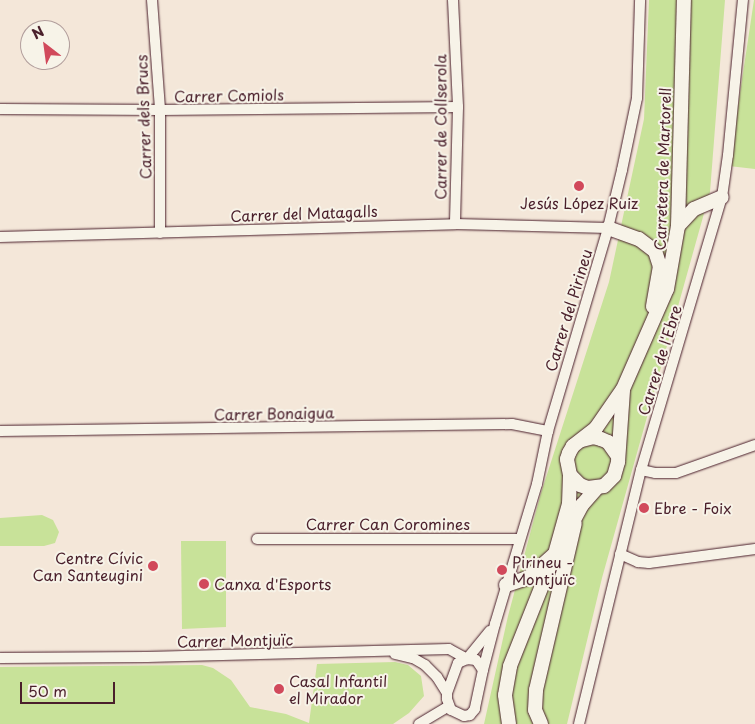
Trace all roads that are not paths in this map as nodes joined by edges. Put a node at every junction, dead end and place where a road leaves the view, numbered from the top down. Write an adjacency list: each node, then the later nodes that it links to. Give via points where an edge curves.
1 (152, 0): 8 (street, Carrer dels Brucs)
2 (453, 0): 6 (street, Carrer de Collserola)
3 (640, 0): 12 (street, Carrer del Pirineu, via 637,98)
4 (684, 0): 11 (main road, Carretera de Martorell)
5 (744, 0): 9 (street, Carrer de l'Ebre)
6 (458, 107): 8 (street, Carrer Comiols); 10 (street, Carrer de Collserola)
7 (0, 109): 8 (street, Carrer Comiols)
8 (160, 110): 13 (street, Carrer dels Brucs)
9 (722, 196): 11 (main road, via 694,209); 22 (street, Carrer de l'Ebre)
10 (454, 224): 12 (street, Carrer del Matagalls); 13 (street, Carrer del Matagalls)
11 (678, 226): 15 (main road, Carretera de Martorell, via 667,289)
12 (608, 228): 15 (main road, via 647,243 660,262 660,278); 17 (street, Carrer del Pirineu)
13 (160, 233): 14 (street, Carrer del Matagalls)
14 (0, 237)
15 (646, 338): 16 (main road, Carretera de Martorell)
16 (623, 389): 19 (main road, via 596,428); 21 (main road)
17 (548, 431): 18 (street, Carrer Bonaigua, via 512,424); 27 (street, Carrer del Pirineu, via 537,484)
18 (0, 432)
19 (581, 440): 21 (main road, via 601,438); 23 (main road, via 569,452 567,467)
20 (755, 446): 22 (street, via 676,473)
21 (617, 455): 24 (main road, via 614,476)
22 (642, 470): 30 (street, Carrer de l'Ebre)
23 (570, 475): 24 (main road, via 580,485); 29 (main road, via 569,504)
24 (597, 488): 25 (main road, via 582,504)
25 (576, 518): 29 (main road); 42 (main road, via 536,690 535,710)
26 (257, 539): 27 (street, Carrer Can Coromines)
27 (520, 539): 31 (street, Carrer del Pirineu)
28 (755, 549): 30 (street, via 649,563)
29 (555, 554): 31 (main road, via 528,578); 41 (main road, via 510,666 505,695)
30 (620, 554): 43 (street, Carrer de l'Ebre)
31 (506, 584): 32 (street, Carrer del Pirineu)
32 (494, 624): 35 (street, Carrer del Pirineu, via 487,638); 36 (street, Carrer del Pirineu)
33 (384, 651): 34 (street, Carrer Montjuïc); 35 (street, Carrer Montjuïc, via 449,648); 37 (street, via 413,658 425,665)
34 (0, 658)
35 (466, 659): 36 (street, via 476,660); 37 (street, Carrer del Pirineu, via 455,668)
36 (483, 670): 39 (street, Carrer del Pirineu)
37 (447, 693): 38 (street, Carrer del Pirineu)
38 (449, 706): 39 (street, Carrer del Pirineu, via 455,714); 40 (street)
39 (470, 719)
40 (419, 724)
41 (509, 724)
42 (541, 724)
43 (579, 724)

